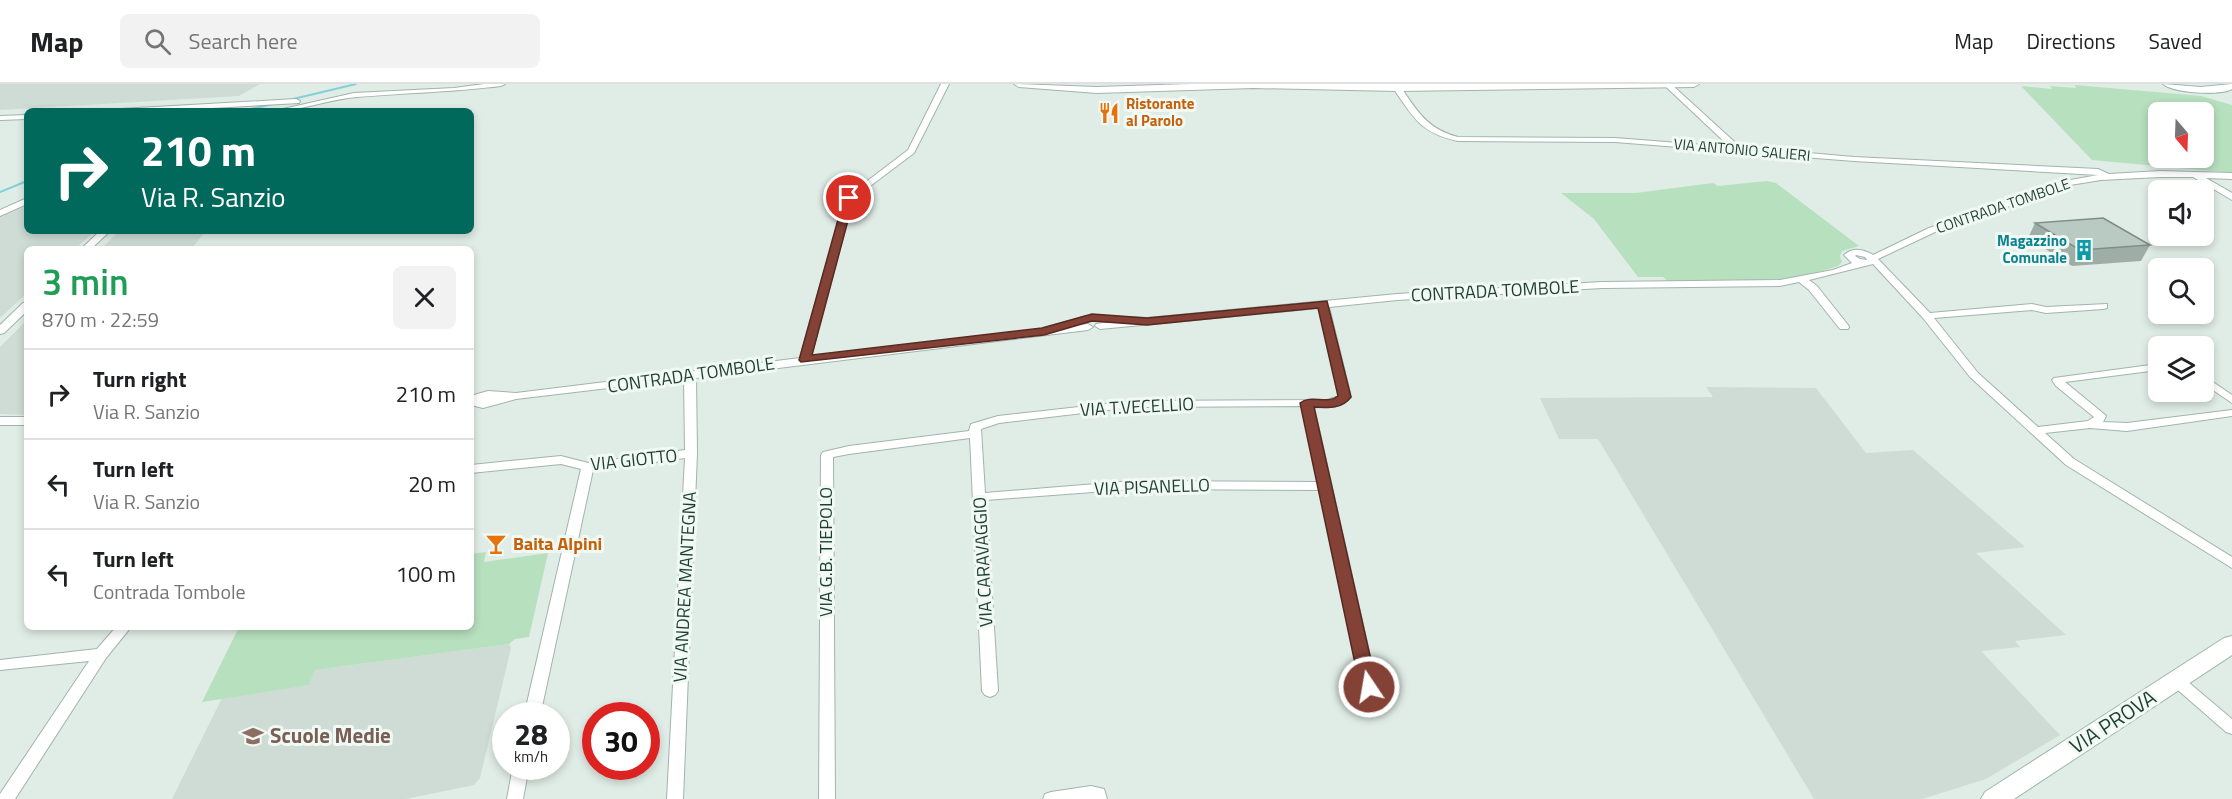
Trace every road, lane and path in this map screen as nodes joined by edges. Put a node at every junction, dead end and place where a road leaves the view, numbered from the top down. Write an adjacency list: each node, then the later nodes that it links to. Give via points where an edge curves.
1 (501, 84): 11 (street, via 354,95)
2 (945, 84): 37 (street, via 911,151 849,198)
3 (1019, 84): 8 (street, via 1097,90 1253,85)
4 (1667, 84): 5 (street); 8 (street); 16 (street)
5 (1694, 84)
6 (2168, 84): 9 (main road)
7 (2229, 85): 9 (main road, via 2222,90)
8 (1397, 88): 16 (street, VIA ANTONIO SALIERI, via 1428,129 1440,136 1480,141 1605,139)
9 (2201, 90): 10 (main road)
10 (2232, 94)
11 (309, 103): 12 (street); 13 (street)
12 (172, 108)
13 (290, 108)
14 (24, 117): 15 (street)
15 (0, 118)
16 (1736, 148): 19 (street, VIA ANTONIO SALIERI, via 1874,161 2098,172)
17 (2194, 174): 18 (street, CONTRADA TOMBOLE); 19 (street, CONTRADA TOMBOLE); 21 (street)
18 (2232, 176)
19 (2109, 177): 27 (street, CONTRADA TOMBOLE, via 2068,183 2037,193)
20 (24, 196): 23 (street)
21 (2232, 197)
22 (24, 202): 24 (street)
23 (0, 207)
24 (0, 213)
25 (102, 234): 26 (street)
26 (89, 246)
27 (1887, 250): 28 (street, CONTRADA TOMBOLE); 28 (street, CONTRADA TOMBOLE)
28 (1863, 259): 29 (street, CONTRADA TOMBOLE); 29 (street); 34 (street, via 1885,269)
29 (1844, 269): 30 (street, CONTRADA TOMBOLE)
30 (1801, 279): 31 (street, CONTRADA TOMBOLE, via 1738,285 1602,285); 35 (street)
31 (1323, 304): 37 (street, CONTRADA TOMBOLE, via 1093,323); 43 (street, via 1345,397 1332,404)
32 (2103, 306): 34 (street, via 2046,310 2032,307)
33 (24, 308): 36 (street)
34 (1927, 316): 48 (street, via 1974,375)
35 (1844, 327)
36 (0, 331)
37 (805, 360): 39 (street, CONTRADA TOMBOLE)
38 (2148, 368): 45 (street, via 2058,380)
39 (690, 374): 41 (street, CONTRADA TOMBOLE); 50 (street, VIA ANDREA MANTEGNA)
40 (2214, 386): 42 (street)
41 (481, 400)
42 (2232, 400)
43 (1307, 403): 49 (street, VIA T.VECELLIO, via 1133,404 990,421 975,427); 53 (street)
44 (2232, 413): 45 (street, via 2119,427)
45 (2095, 420): 48 (street)
46 (0, 421): 47 (street)
47 (24, 421)
48 (2036, 431): 55 (street, via 2070,462)
49 (974, 434): 54 (street, VIA CARAVAGGIO); 69 (street, VIA G.B. TIEPOLO, via 827,455)
50 (691, 453): 51 (street, VIA GIOTTO); 68 (street, VIA ANDREA MANTEGNA)
51 (588, 467): 52 (street, VIA GIOTTO, via 561,460); 63 (street)
52 (474, 469)
53 (1326, 486): 54 (street, VIA PISANELLO, via 1133,485); 61 (street)
54 (979, 497): 62 (street, VIA CARAVAGGIO)
55 (2232, 563)
56 (121, 630): 58 (street)
57 (2232, 644): 60 (main road, VIA PROVA)
58 (100, 654): 59 (street); 66 (street)
59 (0, 665)
60 (2176, 680): 64 (street); 72 (main road, VIA PROVA)
61 (1369, 687)
62 (990, 691)
63 (535, 702)
64 (2232, 728)
65 (518, 780): 67 (street)
66 (6, 799)
67 (515, 799)
68 (675, 799)
69 (827, 799)
70 (1051, 799): 71 (street, via 1091,793 1098,794)
71 (1099, 799)
72 (1994, 799)

